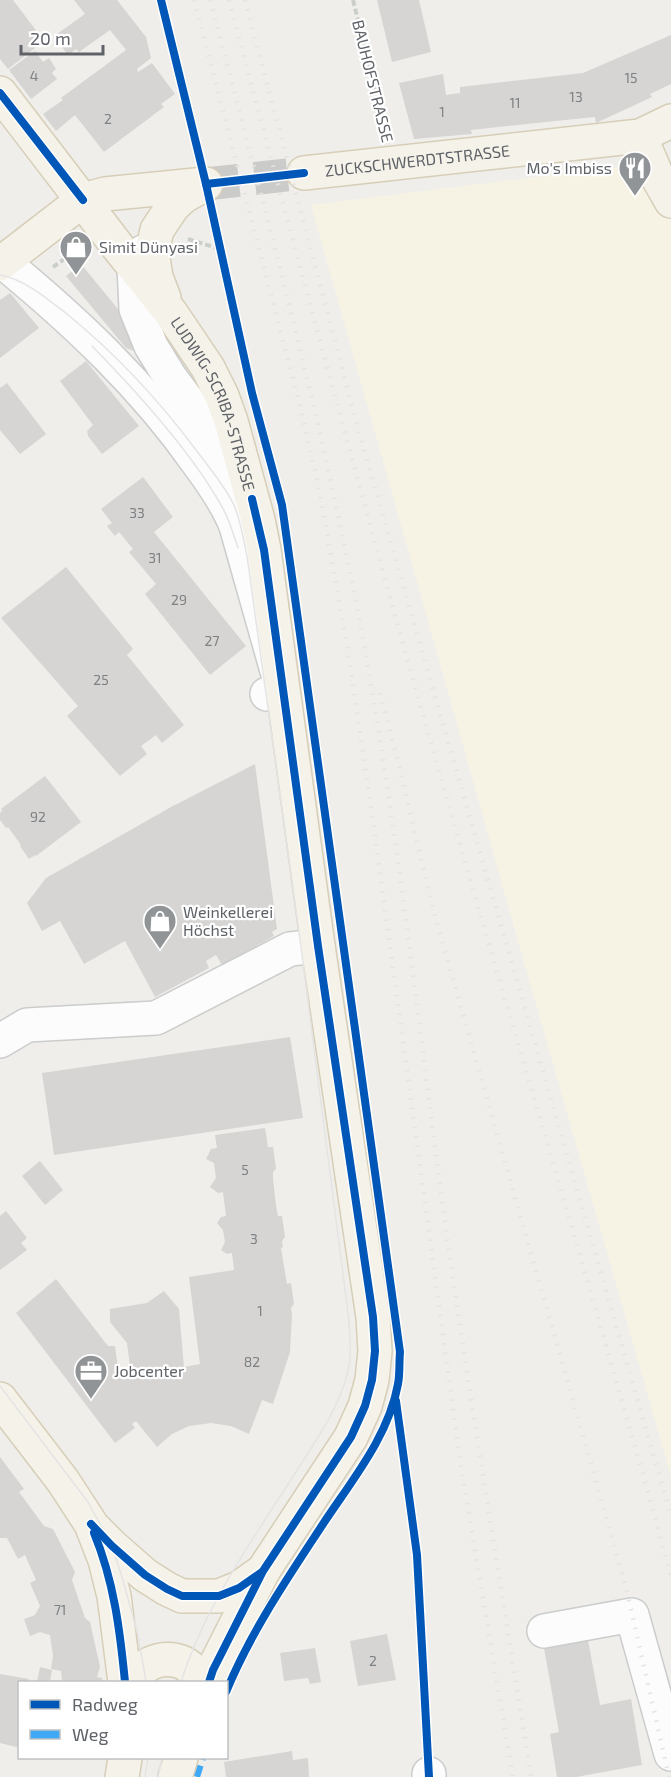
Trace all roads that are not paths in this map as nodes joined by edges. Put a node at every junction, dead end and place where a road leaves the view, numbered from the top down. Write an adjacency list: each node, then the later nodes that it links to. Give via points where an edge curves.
1 (0, 93): 5 (main road, LUDWIG-SCRIBA-STRASSE)
2 (671, 121): 3 (main road, ZUCKSCHWERDTSTRASSE)
3 (640, 136): 4 (main road, ZUCKSCHWERDTSTRASSE); 6 (main road)
4 (304, 173)
5 (83, 200): 7 (main road, via 105,194 206,184 173,206); 8 (main road); 9 (main road, LUDWIG-SCRIBA-STRASSE)
6 (671, 201)
7 (157, 230): 9 (lane); 10 (main road, via 153,247 156,277)
8 (2, 263): 12 (lane, via 52,302 109,356 182,439 226,502 236,526)
9 (134, 267): 10 (main road, LUDWIG-SCRIBA-STRASSE); 11 (lane, via 136,309 151,346 231,459)
10 (171, 313): 11 (main road, LUDWIG-SCRIBA-STRASSE, via 222,396)
11 (252, 499): 12 (main road, LUDWIG-SCRIBA-STRASSE, via 264,550)
12 (275, 693): 13 (main road, LUDWIG-SCRIBA-STRASSE)
13 (318, 946): 14 (lane, via 290,949 156,1018 27,1025); 17 (main road, LUDWIG-SCRIBA-STRASSE, via 375,1351 372,1380 351,1437)
14 (0, 1041)
15 (0, 1399): 16 (main road)
16 (91, 1524): 17 (main road, via 145,1575 182,1596 219,1596); 19 (main road, via 114,1596)
17 (263, 1571): 22 (main road, LUDWIG-SCRIBA-STRASSE)
18 (544, 1631): 23 (lane, via 632,1615)
19 (125, 1681)
20 (132, 1681): 21 (main road, via 144,1667 168,1659 187,1664)
21 (199, 1681)
22 (210, 1681)
23 (671, 1754)
24 (125, 1759): 26 (main road)
25 (181, 1759): 27 (main road)
26 (122, 1777)
27 (175, 1777)

